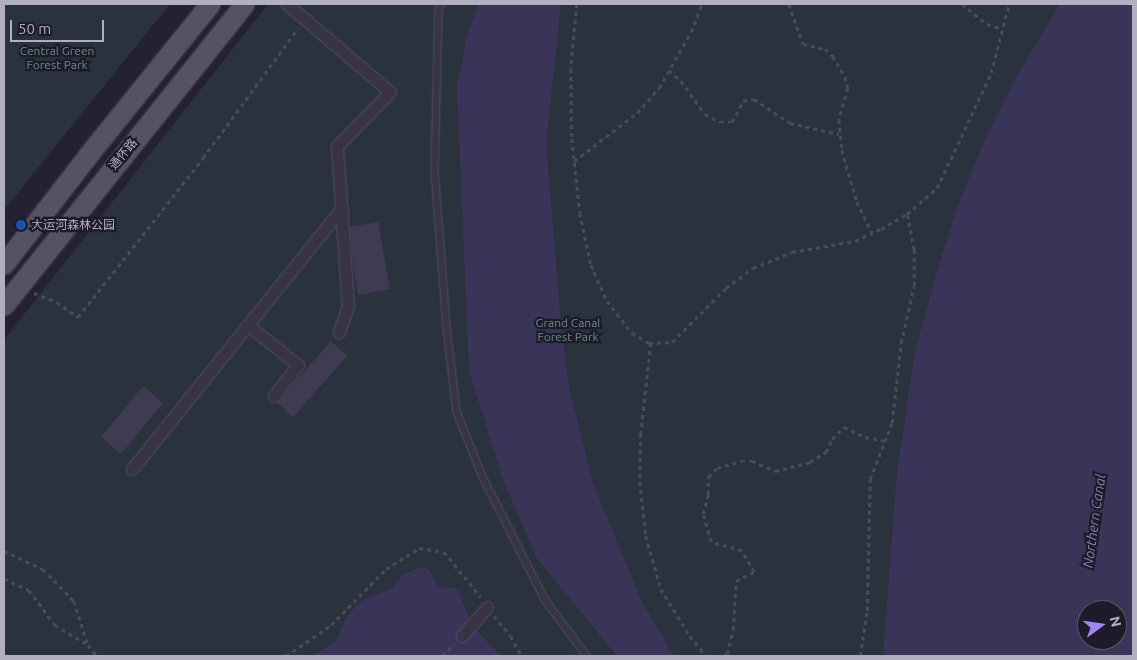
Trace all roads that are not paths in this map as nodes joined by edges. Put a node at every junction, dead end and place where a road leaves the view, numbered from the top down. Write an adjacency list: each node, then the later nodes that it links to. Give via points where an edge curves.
1 (210, 4): 6 (main road)
2 (244, 4): 7 (main road, 通怀路)
3 (287, 4): 5 (street, via 390,92 337,146)
4 (442, 4): 14 (lane, via 439,10 435,171 457,412 483,478 546,601)
5 (342, 208): 8 (street); 9 (street, via 348,306)
6 (4, 264)
7 (4, 305)
8 (248, 324): 10 (street, via 298,365); 11 (street)
9 (339, 332)
10 (274, 396)
11 (132, 469)
12 (488, 607): 13 (street)
13 (462, 636)
14 (587, 656)

